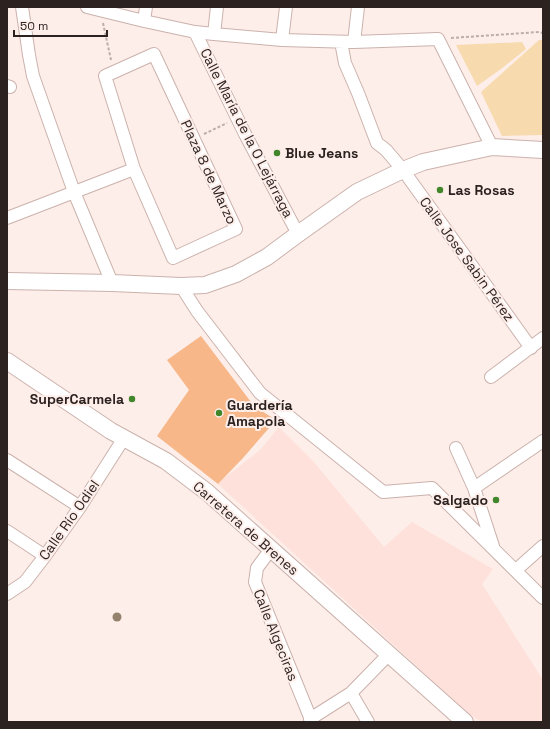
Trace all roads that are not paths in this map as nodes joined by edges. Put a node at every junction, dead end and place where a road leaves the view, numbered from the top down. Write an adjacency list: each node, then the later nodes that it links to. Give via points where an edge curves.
1 (22, 7): 17 (street, via 34,76)
2 (87, 7): 7 (street)
3 (146, 7): 7 (street)
4 (217, 7): 9 (street)
5 (286, 7): 10 (street)
6 (358, 7): 12 (street)
7 (144, 21): 8 (street)
8 (195, 32): 9 (street); 19 (street, Calle María de la O Lejárraga)
9 (214, 34): 10 (street)
10 (282, 40): 11 (street)
11 (341, 42): 12 (street); 16 (street, Calle Jose Sabin Pérez, via 345,63 377,143)
12 (354, 42): 13 (street, via 438,39)
13 (492, 147): 14 (street); 16 (street, via 423,162)
14 (543, 150)
15 (134, 169): 15 (street, Plaza 8 de Marzo, via 105,76 154,54 236,229 173,258); 17 (street)
16 (403, 170): 19 (street, via 357,192); 24 (street, Calle Jose Sabin Pérez)
17 (74, 192): 18 (street); 21 (street)
18 (7, 218)
19 (298, 234): 22 (street, via 267,257 236,274 205,285)
20 (7, 281): 21 (street)
21 (112, 283): 22 (street)
22 (181, 286): 35 (street, via 260,393 383,492 432,488)
23 (543, 338): 24 (street)
24 (531, 348): 26 (street)
25 (7, 361): 27 (street, Carretera de Brenes)
26 (491, 377)
27 (124, 438): 32 (street, Calle Río Odiel); 36 (street, Carretera de Brenes, via 166,461 207,492)
28 (543, 440): 31 (street)
29 (456, 448): 31 (street)
30 (7, 460): 32 (street)
31 (474, 488): 35 (street)
32 (80, 507): 37 (street, Calle Río Odiel)
33 (7, 531): 37 (street)
34 (543, 546): 38 (street)
35 (493, 548): 38 (street)
36 (271, 549): 41 (street, Carretera de Brenes); 43 (street, Calle Algeciras, via 257,568 255,582)
37 (45, 556): 39 (street, Calle Río Odiel, via 25,582)
38 (516, 570): 40 (street)
39 (7, 594)
40 (543, 598)
41 (389, 654): 42 (street); 45 (street, Carretera de Brenes)
42 (351, 694): 43 (street); 44 (street)
43 (311, 720)
44 (368, 722)
45 (465, 722)

